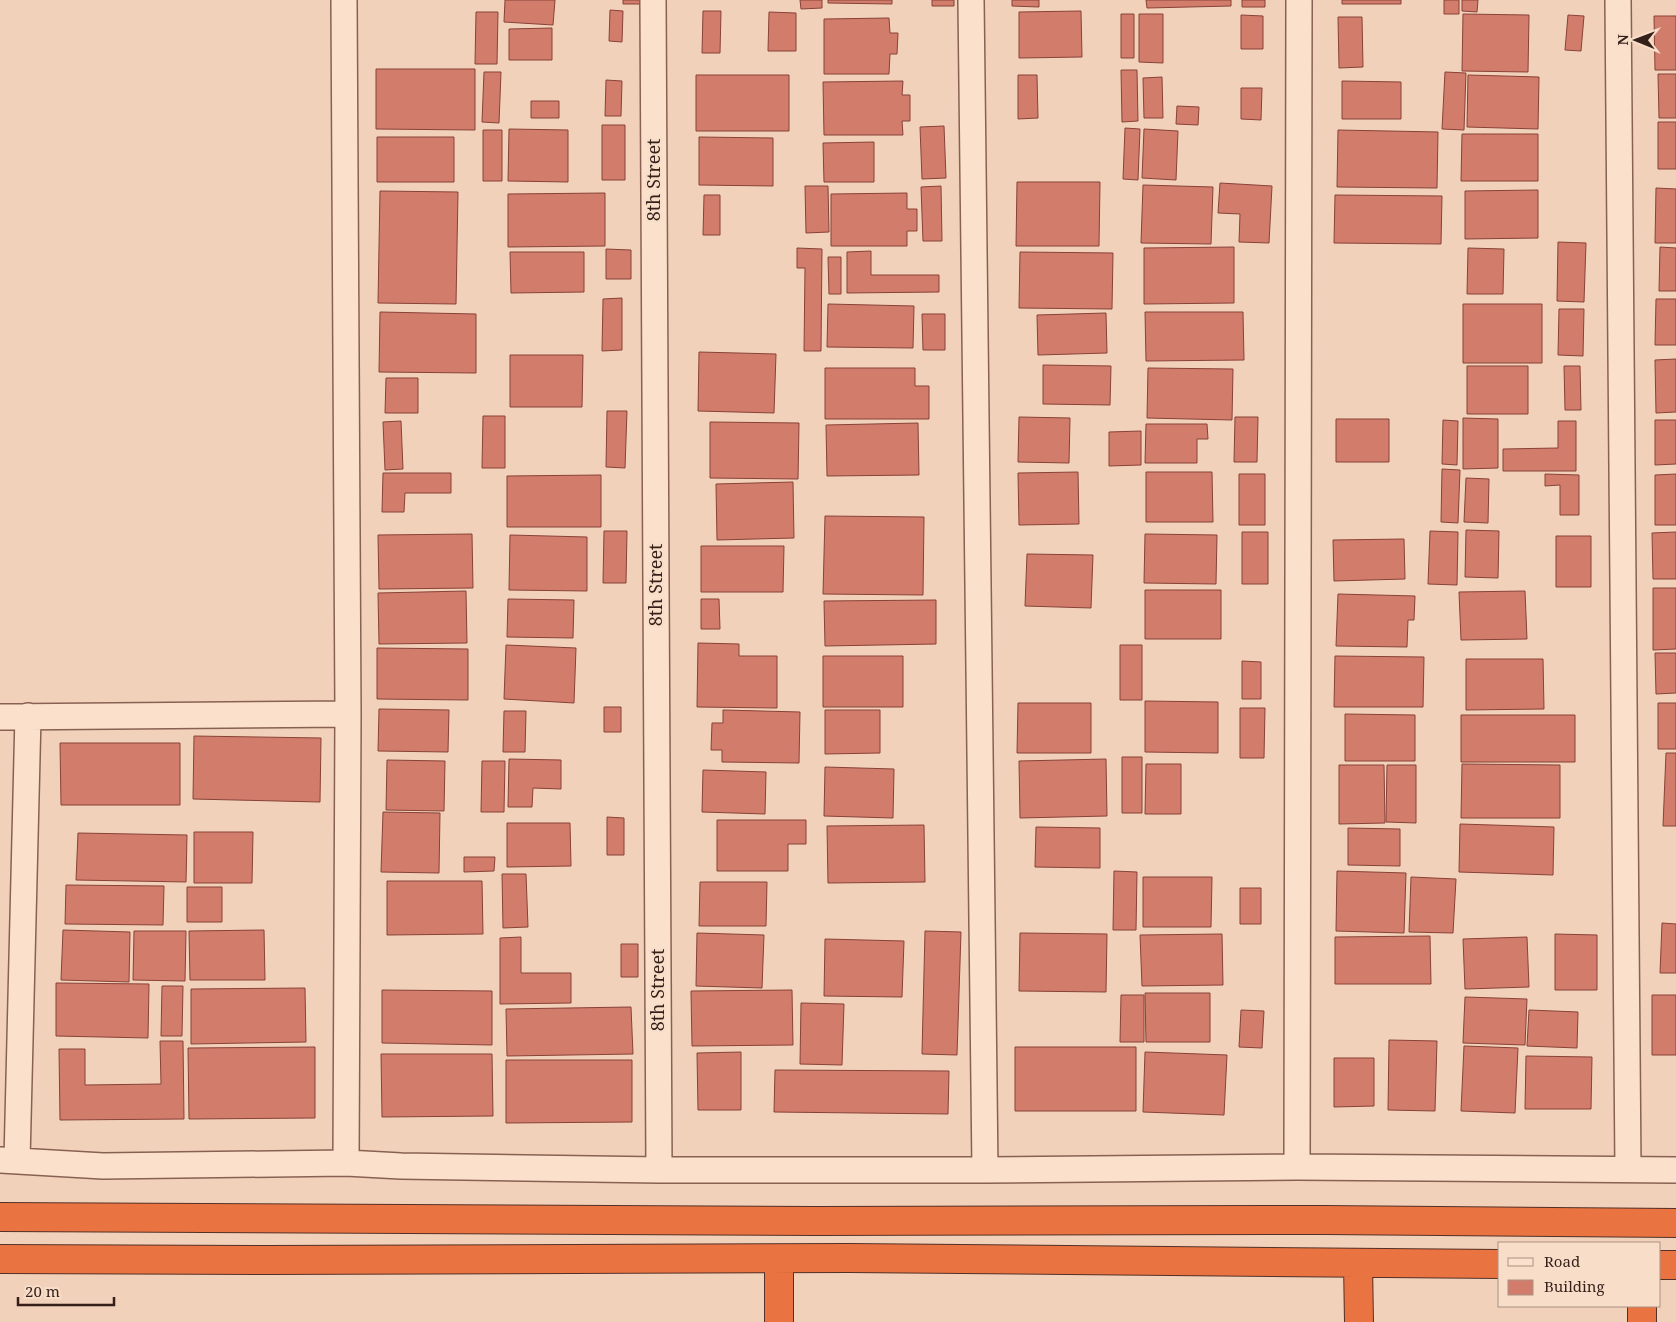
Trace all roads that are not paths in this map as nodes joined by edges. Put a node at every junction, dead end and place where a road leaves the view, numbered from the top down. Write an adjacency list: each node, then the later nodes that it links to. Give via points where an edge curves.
1 (344, 0): 6 (street)
2 (653, 0): 13 (street, 8th Street)
3 (971, 0): 14 (street)
4 (1299, 0): 11 (street)
5 (1618, 0): 12 (street)
6 (348, 714): 7 (street); 10 (street)
7 (28, 716): 8 (street); 9 (street)
8 (0, 717)
9 (8, 1160): 10 (street, via 103,1166)
10 (346, 1162): 13 (street, via 401,1166)
11 (1297, 1167): 12 (street); 14 (street)
12 (1628, 1169): 15 (street)
13 (659, 1170): 14 (street)
14 (985, 1170)
15 (1676, 1170)
16 (0, 1217): 17 (highway)
17 (1676, 1223)
18 (0, 1259): 19 (highway)
19 (779, 1259): 20 (highway); 25 (highway)
20 (1358, 1263): 21 (highway); 26 (highway)
21 (1498, 1264)
22 (1661, 1265): 23 (highway)
23 (1676, 1265)
24 (1642, 1307): 27 (highway)
25 (779, 1322)
26 (1359, 1322)
27 (1642, 1322)

